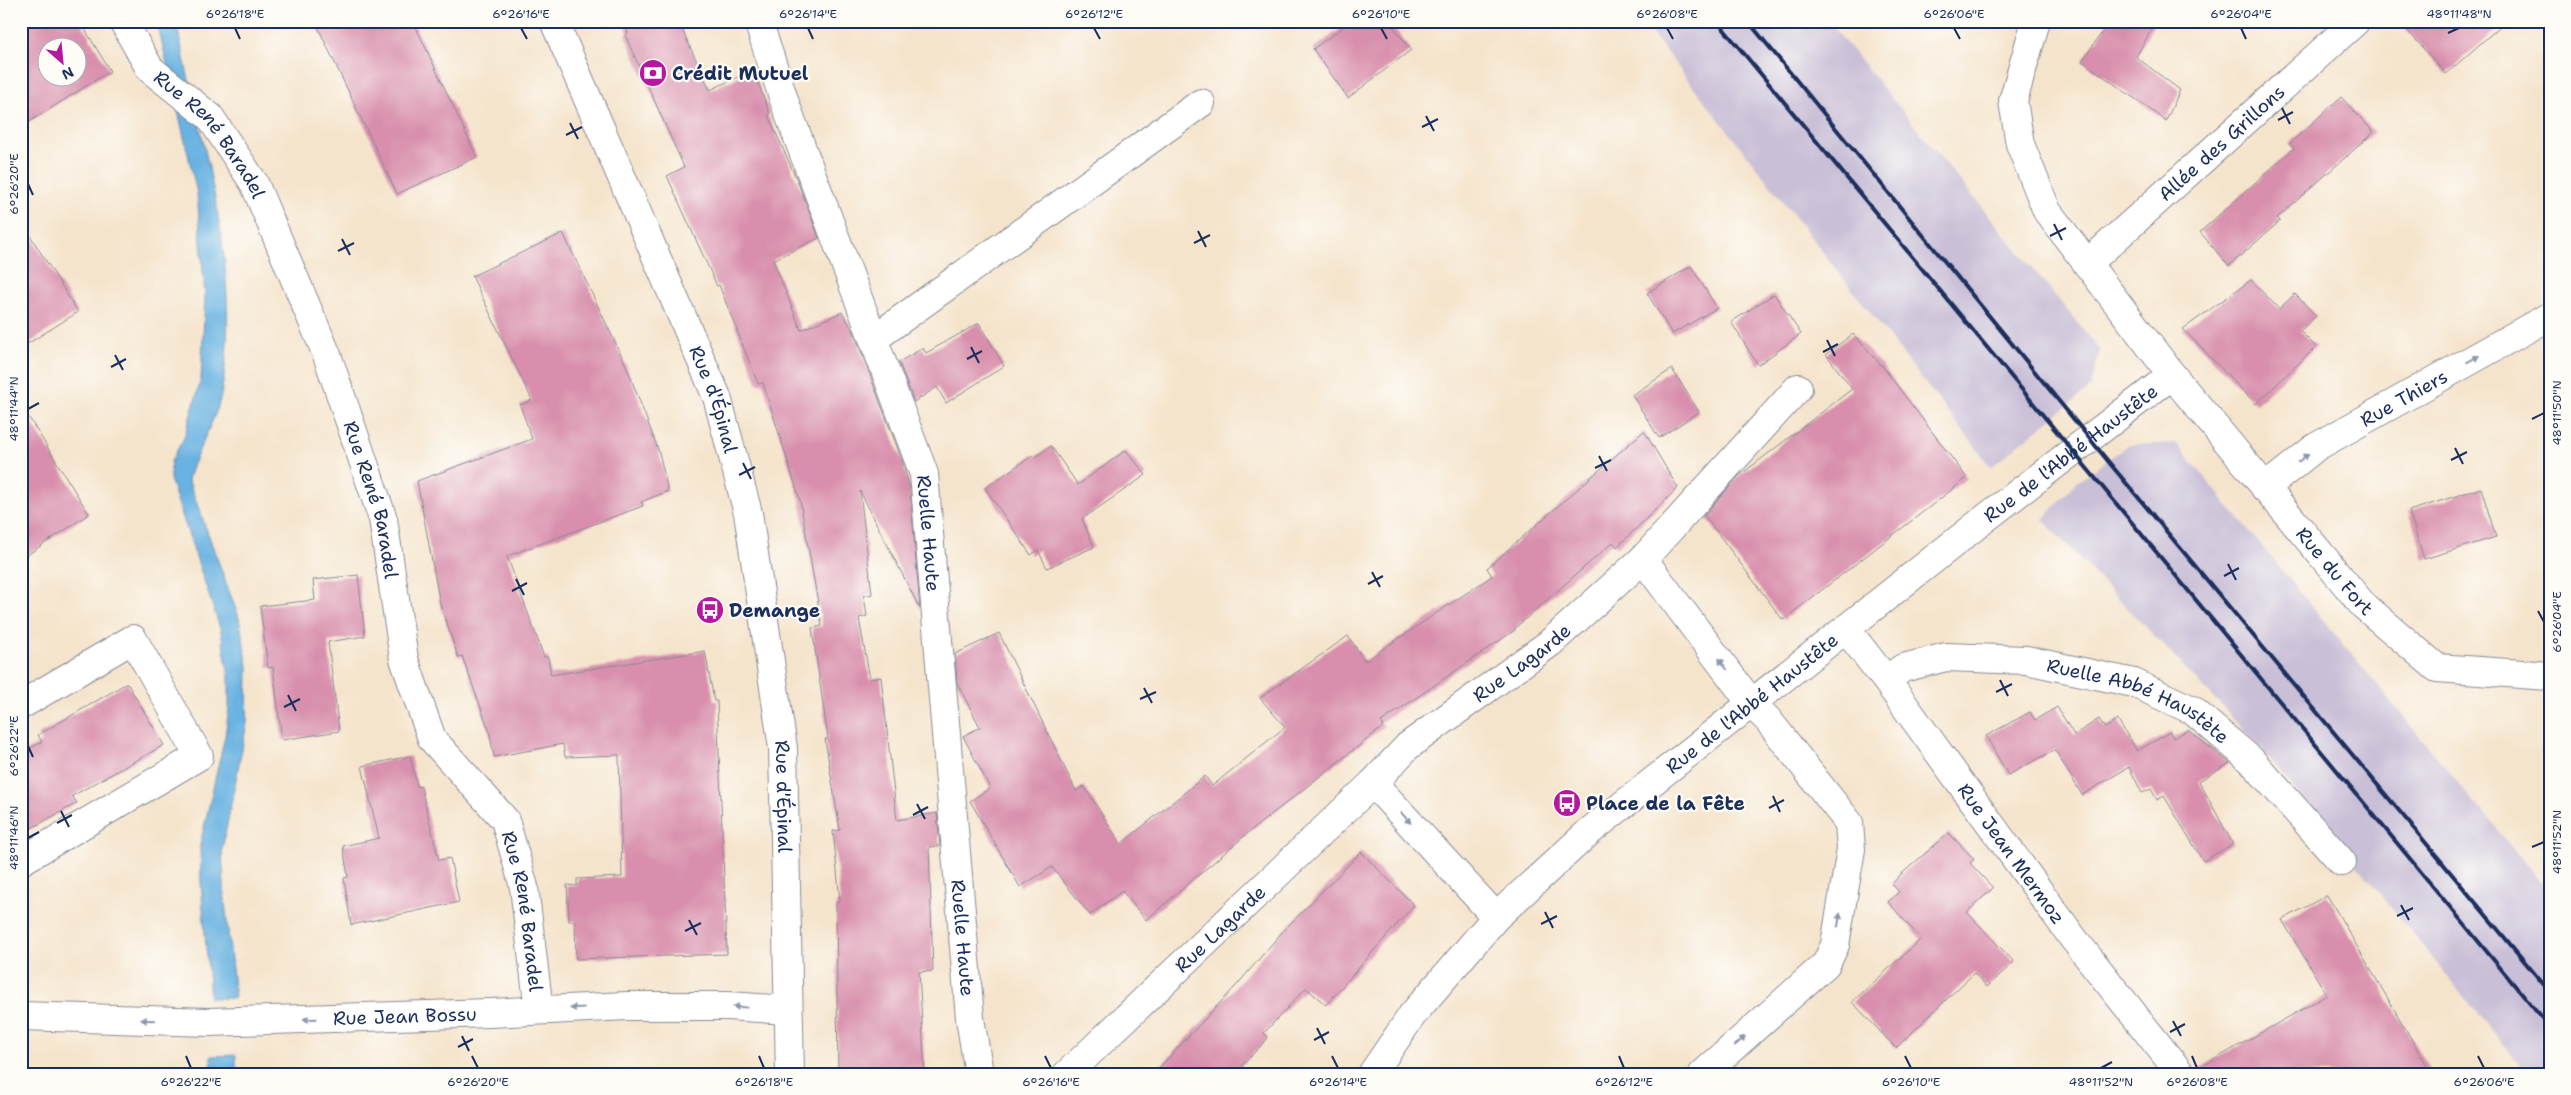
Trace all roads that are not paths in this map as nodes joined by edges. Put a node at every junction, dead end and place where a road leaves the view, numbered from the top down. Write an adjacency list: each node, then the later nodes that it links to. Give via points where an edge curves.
1 (123, 21): 23 (street, Rue René Baradel, via 150,69 210,117 254,183 327,355 383,519 404,659 432,740 505,820 524,887)
2 (554, 21): 24 (street, Rue d'Épinal, via 716,397 748,513 783,748)
3 (758, 21): 9 (street, Ruelle Haute, via 786,106)
4 (2036, 21): 7 (street, Rue du Fort, via 2013,101 2020,144 2046,211)
5 (2356, 21): 7 (street, Allée des Grillons)
6 (1201, 103): 9 (street)
7 (2087, 264): 10 (street, Rue du Fort)
8 (2550, 316): 12 (street, Rue Thiers, one-way to 8, via 2316,447)
9 (875, 338): 27 (street, Ruelle Haute, via 924,474 970,1018)
10 (2172, 375): 12 (street, Rue du Fort); 14 (street, Rue de l'Abbé Haustête)
11 (1798, 388): 13 (street, Rue Lagarde)
12 (2264, 488): 15 (street, Rue du Fort, via 2363,605 2438,668)
13 (1643, 559): 17 (street, one-way to 13); 19 (street, Rue Lagarde, via 1550,643 1408,746)
14 (1846, 630): 16 (street, Rue Jean Mermoz); 17 (street, Rue de l'Abbé Haustête)
15 (2550, 676)
16 (1886, 680): 21 (street, Ruelle Abbé Haustète, via 1903,668 1946,657 2026,660 2134,683 2192,710 2251,760); 31 (street, Rue Jean Mermoz, via 2073,938)
17 (1751, 703): 22 (street, Rue de l'Abbé Haustête, via 1590,831); 30 (street, one-way to 17, via 1826,964 1835,945 1851,849 1848,823 1768,720)
18 (21, 705): 20 (street, via 133,639 199,756)
19 (1373, 783): 22 (street, one-way to 22); 28 (street, Rue Lagarde)
20 (21, 861)
21 (2342, 862)
22 (1496, 917): 29 (street, Rue de l'Abbé Haustête, via 1413,1014)
23 (539, 1010): 24 (street, Rue Jean Bossu, one-way to 23, via 728,1006); 25 (street, Rue Jean Bossu, one-way to 25, via 209,1022)
24 (788, 1010): 26 (street, Rue d'Épinal)
25 (21, 1016)
26 (790, 1074)
27 (979, 1074)
28 (1067, 1074)
29 (1372, 1074)
30 (1703, 1074)
31 (2181, 1074)

